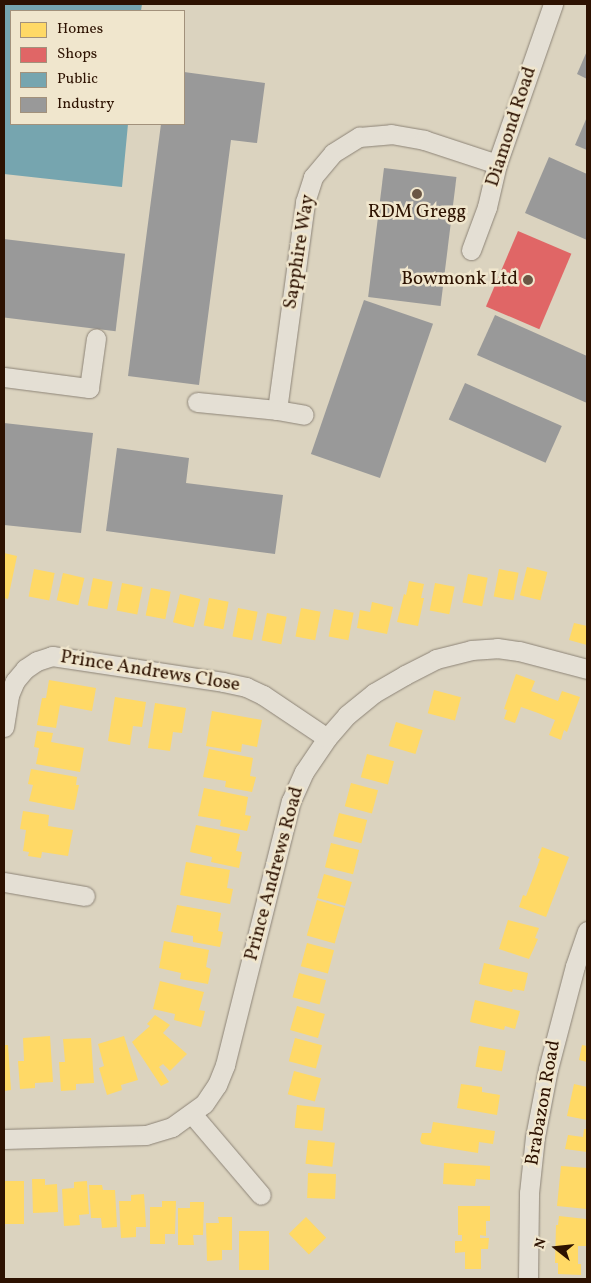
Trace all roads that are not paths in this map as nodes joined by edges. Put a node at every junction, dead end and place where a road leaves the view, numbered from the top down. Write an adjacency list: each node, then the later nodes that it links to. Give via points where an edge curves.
1 (553, 4): 2 (street, Diamond Road)
2 (497, 164): 3 (street, Diamond Road); 7 (street, Sapphire Way, via 424,140 391,134 359,137 333,153 313,177 305,202)
3 (472, 250)
4 (96, 338): 5 (street, via 89,388)
5 (4, 377)
6 (197, 402): 7 (street)
7 (277, 410): 8 (street)
8 (304, 415)
9 (587, 669): 11 (street, Prince Andrews Road, via 519,651 496,648 471,650 428,663 374,693)
10 (4, 727): 11 (street, Prince Andrews Close, via 9,695 15,681 37,660 52,656 246,687)
11 (326, 738): 15 (street, Prince Andrews Road, via 304,772 291,801 225,1065 204,1104)
12 (4, 882): 13 (street)
13 (85, 896)
14 (587, 931): 18 (street, Brabazon Road, via 548,1069 536,1137 529,1193)
15 (192, 1114): 16 (street, Prince Andrews Road, via 172,1127 146,1135); 17 (street)
16 (4, 1139)
17 (261, 1195)
18 (528, 1279)

